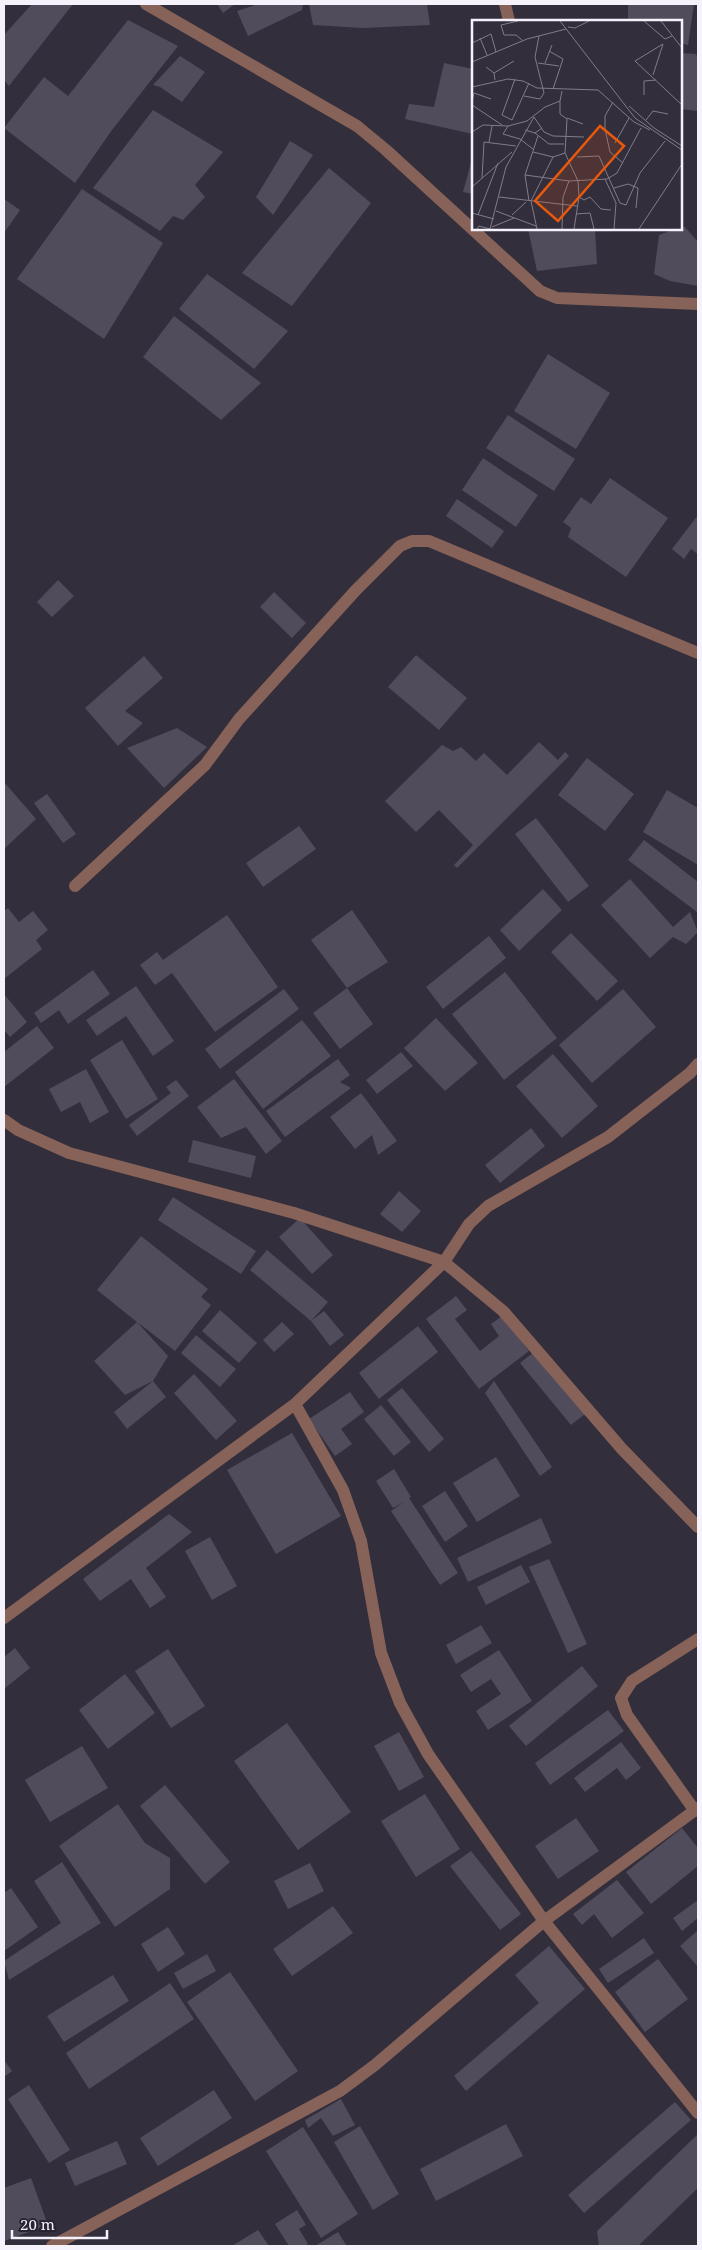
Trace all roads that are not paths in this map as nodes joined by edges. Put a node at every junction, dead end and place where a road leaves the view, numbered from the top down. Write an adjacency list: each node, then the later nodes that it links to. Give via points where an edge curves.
1 (146, 4): 4 (street, via 357,126)
2 (505, 4): 3 (street)
3 (509, 20)
4 (472, 229)
5 (473, 230): 6 (street, via 540,291 557,298)
6 (698, 304)
7 (698, 653): 8 (street, via 430,541 412,541 400,546 356,590 239,719 205,765)
8 (75, 886)
9 (698, 1064): 11 (street, via 608,1137 488,1206 469,1224)
10 (4, 1120): 11 (street, via 18,1130 69,1153 294,1213)
11 (444, 1262): 12 (street); 13 (street, via 502,1311 622,1449)
12 (295, 1404): 14 (street); 17 (street, via 343,1490 361,1541 382,1653 400,1703 428,1754)
13 (698, 1527)
14 (4, 1618)
15 (698, 1639): 16 (street, via 632,1681 621,1698 627,1716)
16 (697, 1809): 17 (street)
17 (544, 1921): 18 (street); 19 (street, via 340,2091)
18 (698, 2113)
19 (52, 2246)

